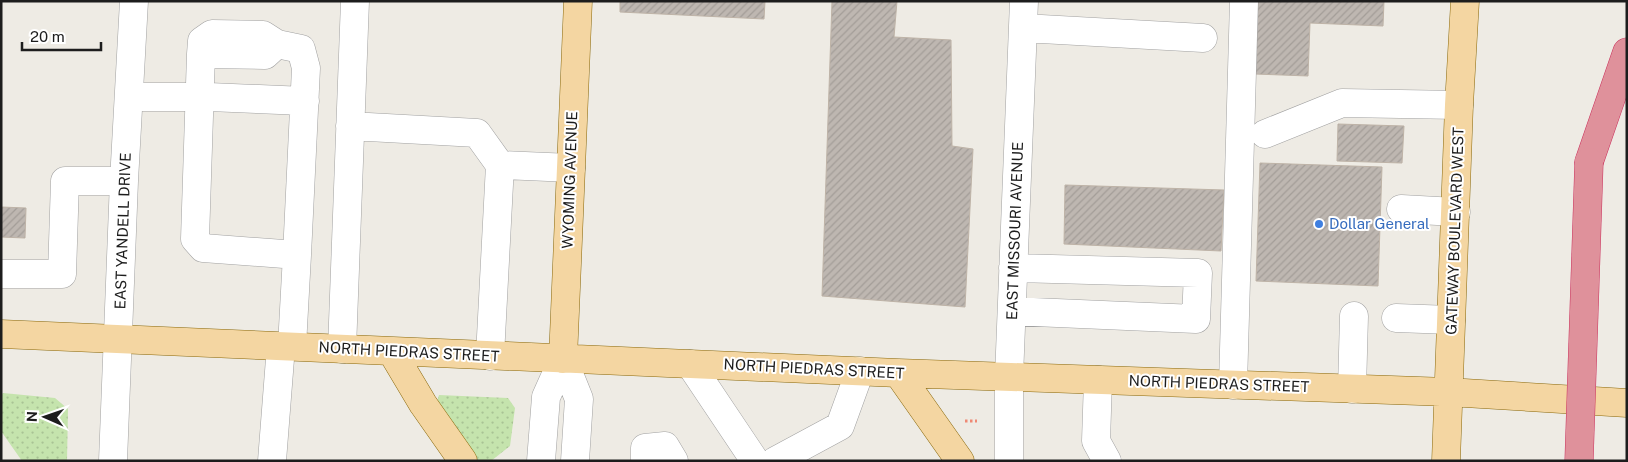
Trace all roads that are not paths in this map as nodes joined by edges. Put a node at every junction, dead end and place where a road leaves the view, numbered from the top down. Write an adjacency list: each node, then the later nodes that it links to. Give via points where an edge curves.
1 (134, 1): 10 (street, EAST YANDELL DRIVE)
2 (355, 1): 14 (street)
3 (578, 1): 17 (main road, WYOMING AVENUE)
4 (1024, 1): 7 (street, EAST MISSOURI AVENUE)
5 (1244, 1): 40 (street)
6 (1465, 1): 13 (main road, GATEWAY BOULEVARD WEST)
7 (1023, 28): 8 (street); 22 (street, EAST MISSOURI AVENUE)
8 (1203, 38)
9 (1627, 52): 57 (highway, bridge, via 1589,162)
10 (130, 97): 11 (street); 18 (street, EAST YANDELL DRIVE)
11 (200, 98): 12 (street); 12 (street, via 201,54 264,55 277,44 302,49 306,68); 21 (street, via 195,239 203,248)
12 (305, 101): 21 (street)
13 (1459, 105): 15 (street, via 1342,103); 20 (main road, GATEWAY BOULEVARD WEST)
14 (350, 126): 16 (street, via 477,133); 31 (street)
15 (1265, 134)
16 (500, 165): 17 (street); 33 (street)
17 (571, 168): 34 (main road, WYOMING AVENUE)
18 (124, 180): 23 (street, via 65,181 62,274); 29 (street, EAST YANDELL DRIVE)
19 (1401, 210): 20 (street)
20 (1456, 212): 27 (main road, GATEWAY BOULEVARD WEST)
21 (297, 255): 30 (street)
22 (1013, 268): 24 (street, EAST MISSOURI AVENUE); 24 (street, via 1198,273 1196,319)
23 (1, 274)
24 (1012, 311): 38 (street, EAST MISSOURI AVENUE)
25 (1354, 316): 41 (street)
26 (1396, 318): 27 (street)
27 (1452, 320): 42 (main road, GATEWAY BOULEVARD WEST)
28 (1, 334): 29 (main road, NORTH PIEDRAS STREET)
29 (119, 340): 30 (main road, NORTH PIEDRAS STREET); 45 (street, EAST YANDELL DRIVE)
30 (286, 346): 31 (main road, NORTH PIEDRAS STREET); 46 (street)
31 (342, 349): 32 (main road, NORTH PIEDRAS STREET)
32 (392, 352): 33 (main road, NORTH PIEDRAS STREET); 47 (main road)
33 (490, 356): 34 (main road, NORTH PIEDRAS STREET)
34 (563, 359): 35 (main road, NORTH PIEDRAS STREET); 44 (street, WYOMING AVENUE, via 546,397); 48 (street, WYOMING AVENUE, via 579,399)
35 (690, 364): 36 (main road, NORTH PIEDRAS STREET); 51 (street)
36 (860, 371): 37 (main road, NORTH PIEDRAS STREET); 52 (street, via 840,426)
37 (898, 373): 38 (main road, NORTH PIEDRAS STREET); 53 (main road)
38 (1009, 377): 39 (main road, NORTH PIEDRAS STREET); 54 (street, EAST MISSOURI AVENUE)
39 (1098, 380): 40 (main road, NORTH PIEDRAS STREET); 55 (street, via 1096,441)
40 (1233, 385): 41 (main road, NORTH PIEDRAS STREET)
41 (1352, 389): 42 (main road, NORTH PIEDRAS STREET)
42 (1448, 392): 43 (main road, NORTH PIEDRAS STREET); 56 (main road, GATEWAY BOULEVARD WEST)
43 (1627, 404)
44 (538, 457)
45 (113, 461)
46 (272, 461)
47 (463, 461)
48 (575, 461)
49 (644, 461): 50 (street, via 645,448 665,446)
50 (674, 461)
51 (755, 461)
52 (775, 461)
53 (960, 461)
54 (1009, 461)
55 (1107, 461)
56 (1446, 461)
57 (1579, 461)

